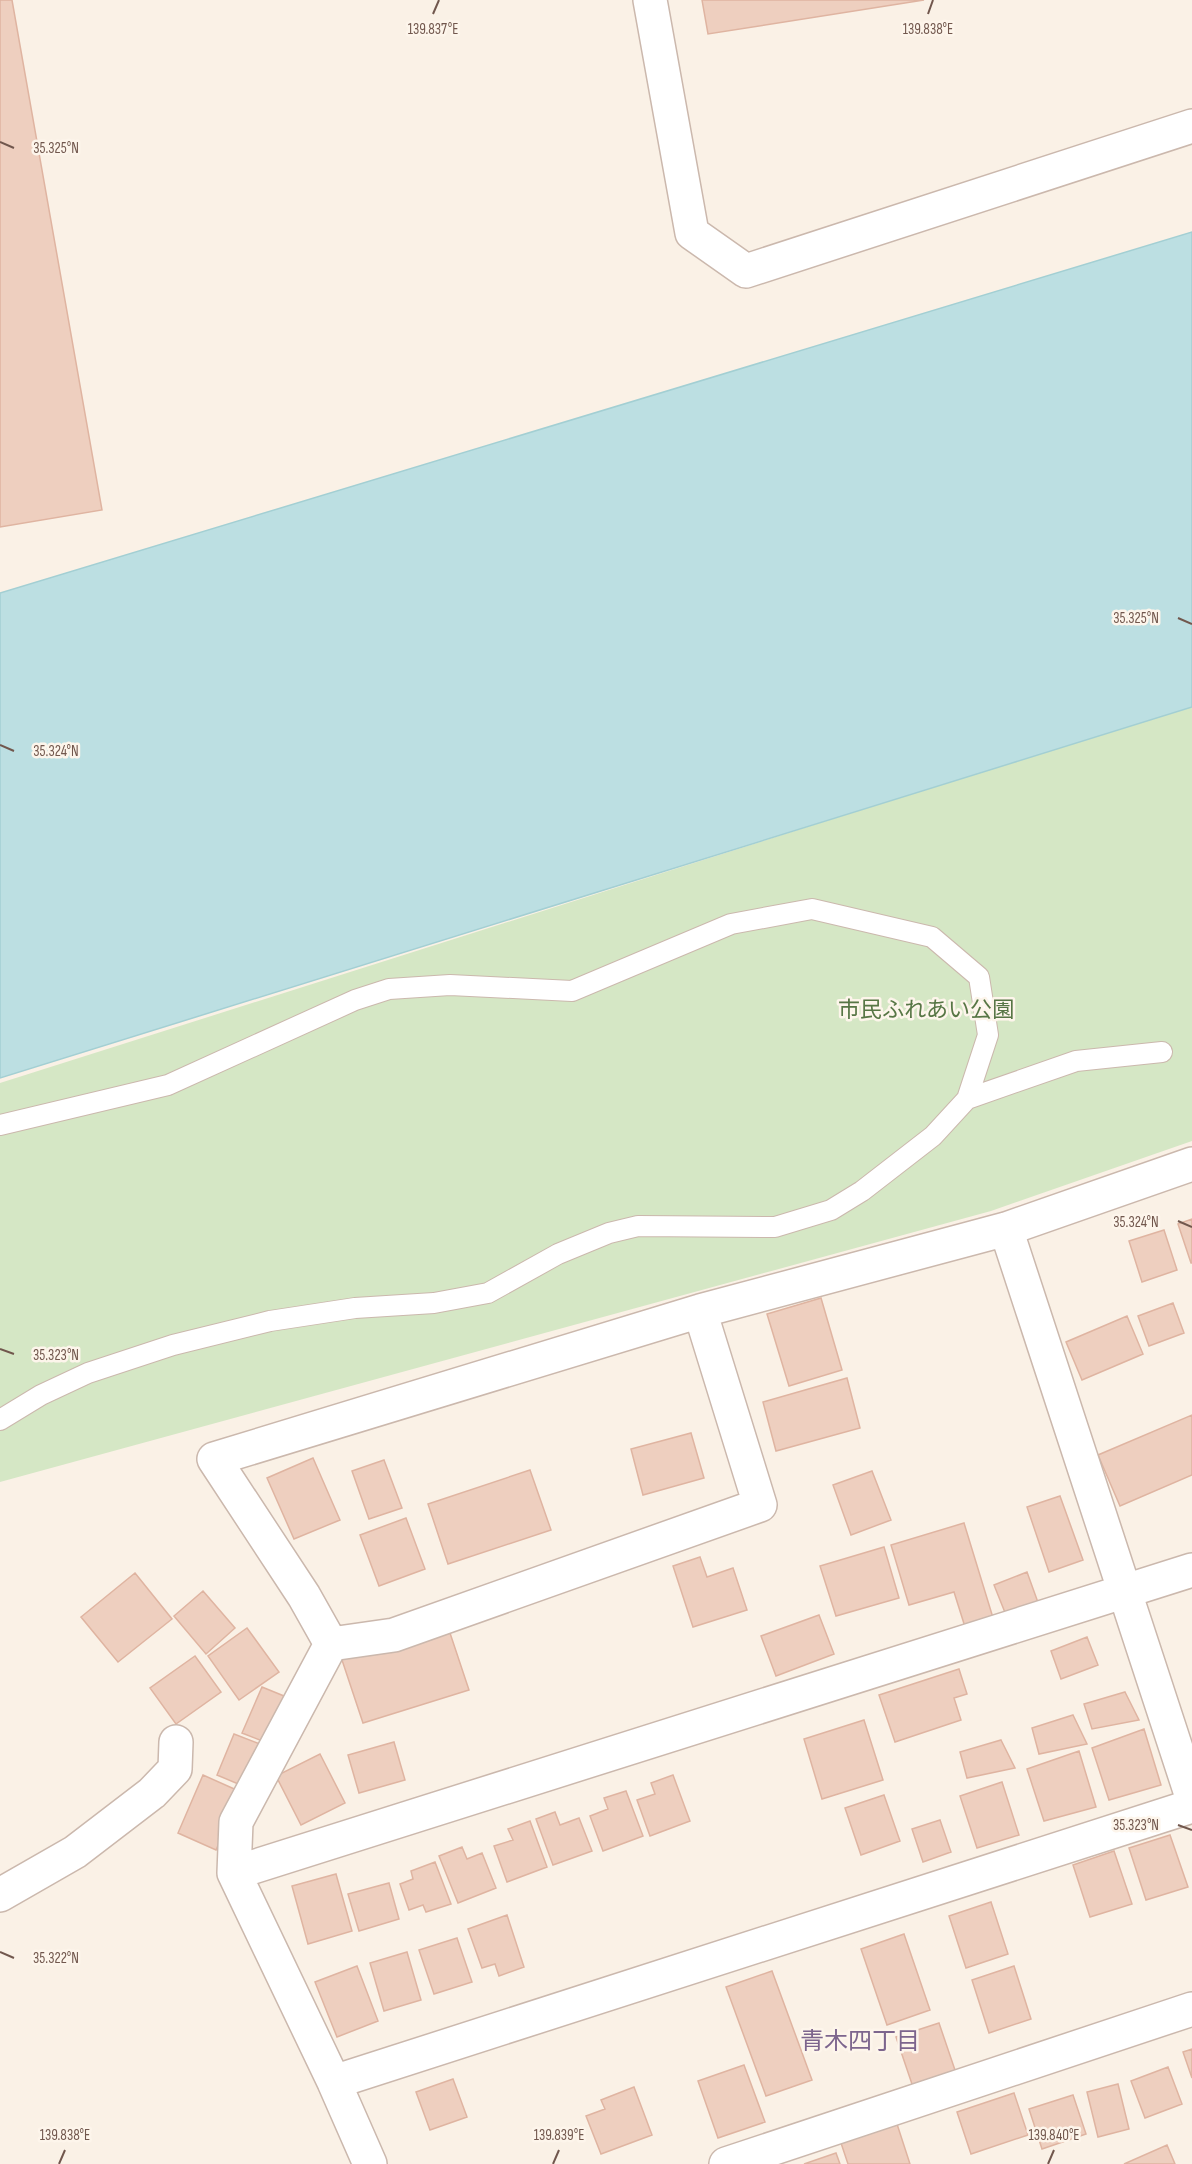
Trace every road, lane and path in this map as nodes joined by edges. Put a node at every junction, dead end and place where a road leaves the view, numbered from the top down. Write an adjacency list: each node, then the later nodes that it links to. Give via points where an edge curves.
1 (650, 0): 2 (street, via 692,233 746,271)
2 (1192, 126)
3 (1162, 1052): 4 (lane, via 1076,1061)
4 (967, 1099): 5 (lane, via 988,1035 979,977 932,937 812,909 731,924 572,992 450,985 389,989 355,1000 168,1085); 9 (lane, via 933,1136 831,1210 775,1227 638,1226 609,1233 558,1254 488,1293 434,1303 355,1308 270,1321 183,1343 88,1373 40,1395)
5 (0, 1125)
6 (1192, 1164): 7 (street)
7 (1006, 1229): 8 (street); 11 (street)
8 (700, 1311): 12 (street, via 760,1505 394,1635); 12 (street, via 214,1459)
9 (0, 1420)
10 (1192, 1570): 11 (street)
11 (1124, 1592): 14 (street); 16 (street)
12 (331, 1644): 16 (street, via 236,1822)
13 (176, 1742): 17 (street, via 175,1769 152,1793 75,1852)
14 (1192, 1797)
15 (1192, 1806): 19 (street)
16 (234, 1873): 19 (street)
17 (0, 1895)
18 (1192, 2009): 21 (street)
19 (334, 2082): 20 (street)
20 (370, 2164)
21 (726, 2164)

